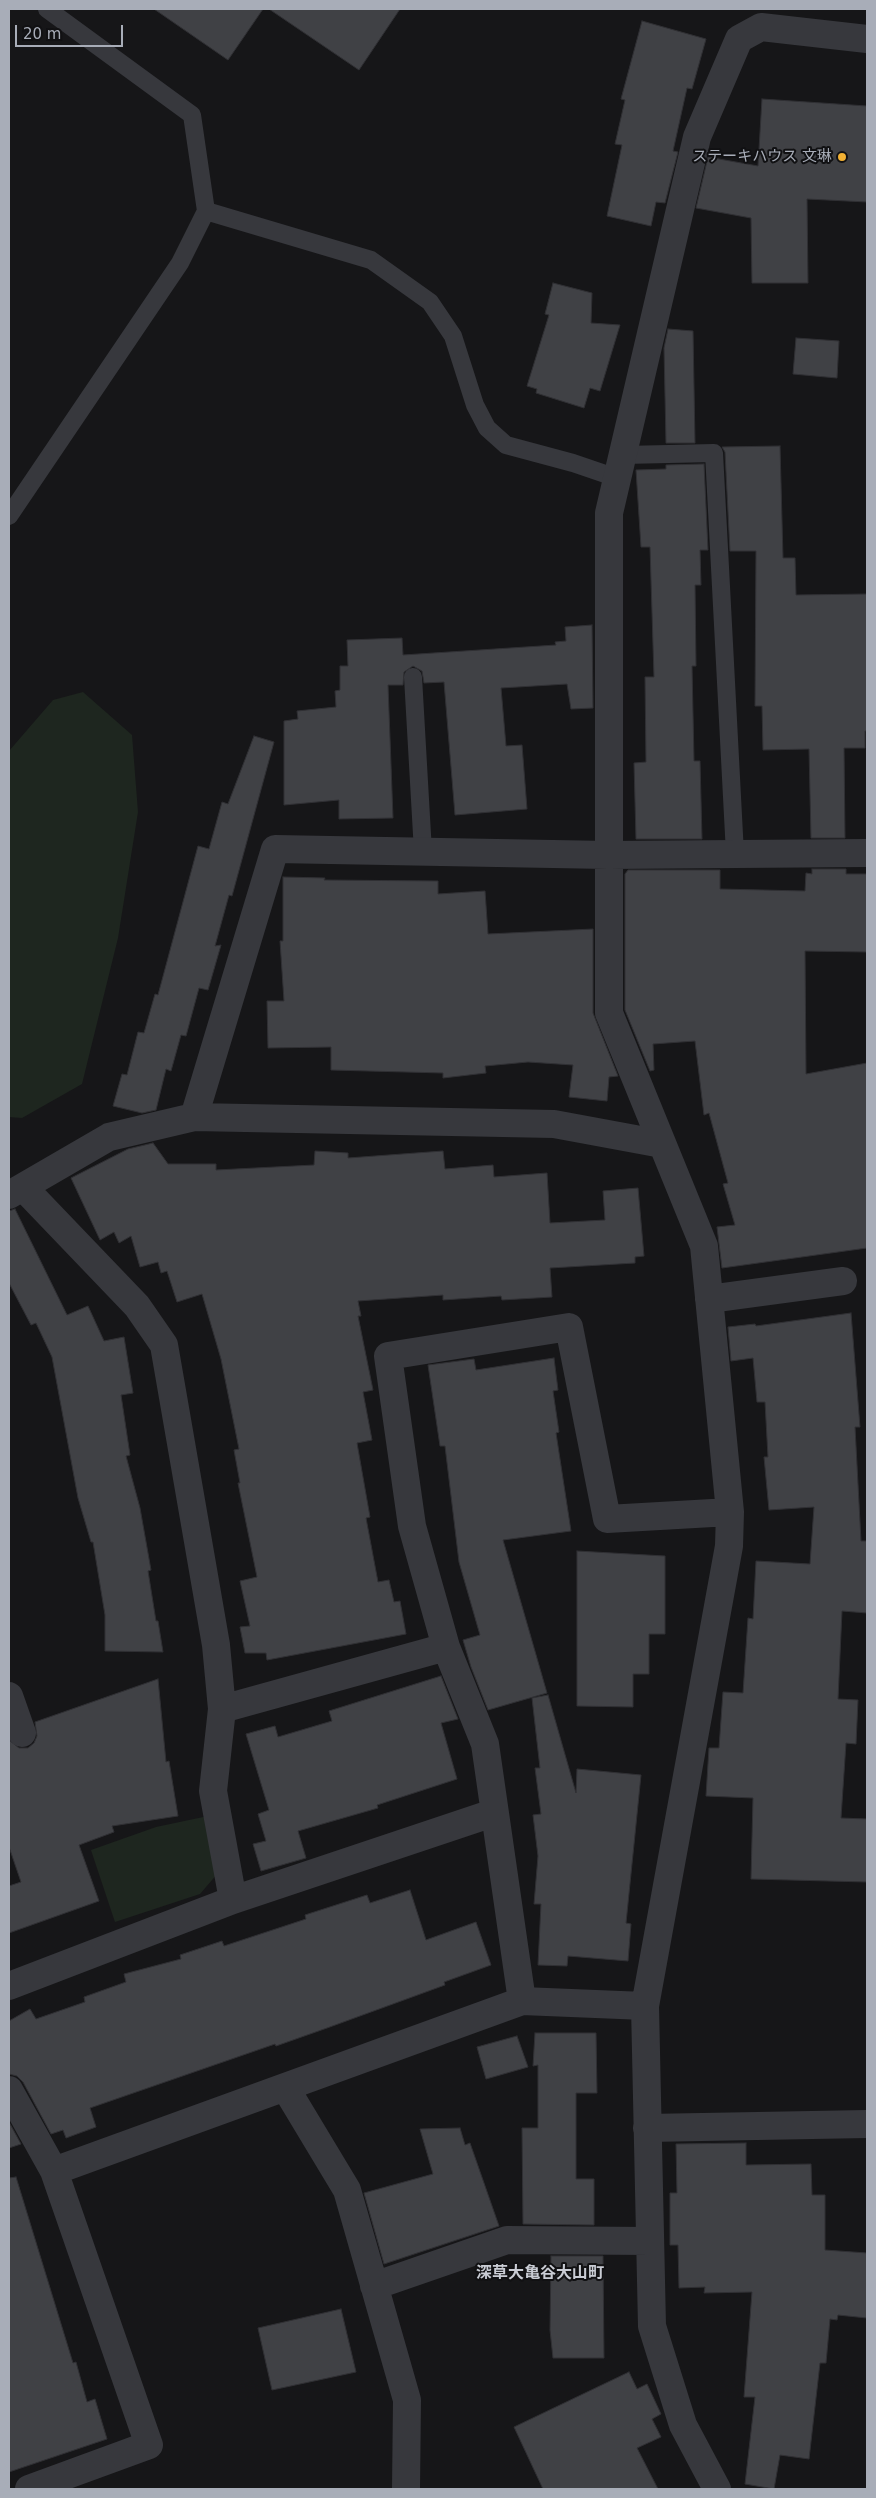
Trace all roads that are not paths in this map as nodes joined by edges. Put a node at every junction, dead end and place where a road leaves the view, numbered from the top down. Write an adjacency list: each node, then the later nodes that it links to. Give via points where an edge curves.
1 (47, 9): 3 (lane, via 192,115)
2 (867, 39): 4 (street, via 761,27 739,39 697,137)
3 (206, 211): 4 (lane, via 370,260 430,302 453,336 475,404 487,428 506,445); 5 (lane, via 180,263)
4 (620, 466): 9 (street, via 609,513); 10 (lane, via 714,453)
5 (9, 516)
6 (413, 677): 7 (lane)
7 (423, 852): 9 (street); 11 (street, via 275,849)
8 (867, 853): 10 (street)
9 (608, 854): 10 (street); 12 (street, via 609,1012)
10 (735, 854)
11 (194, 1116): 12 (street, via 554,1124); 13 (street, via 110,1137)
12 (662, 1144): 15 (street, via 704,1246)
13 (16, 1191): 19 (street, via 137,1306 164,1345 216,1645)
14 (843, 1281): 15 (street)
15 (709, 1299): 16 (street)
16 (730, 1512): 17 (street, via 607,1519 568,1327 388,1356 412,1526); 25 (street, via 729,1546)
17 (446, 1647): 19 (street); 21 (street, via 485,1744)
18 (10, 1704): 20 (street)
19 (222, 1709): 22 (street, via 214,1791)
20 (22, 1733)
21 (493, 1813): 22 (street); 24 (street)
22 (233, 1900): 23 (street)
23 (9, 1986)
24 (522, 2001): 25 (street); 26 (street)
25 (645, 2006): 29 (street)
26 (285, 2087): 30 (street); 32 (street, via 347,2190)
27 (9, 2090): 30 (street)
28 (867, 2124): 29 (street)
29 (647, 2128): 31 (street)
30 (54, 2170): 33 (street, via 149,2445)
31 (650, 2240): 32 (street, via 508,2240); 35 (street, via 652,2326 683,2426)
32 (374, 2286): 34 (street, via 407,2400)
33 (29, 2489)
34 (406, 2489)
35 (716, 2489)

